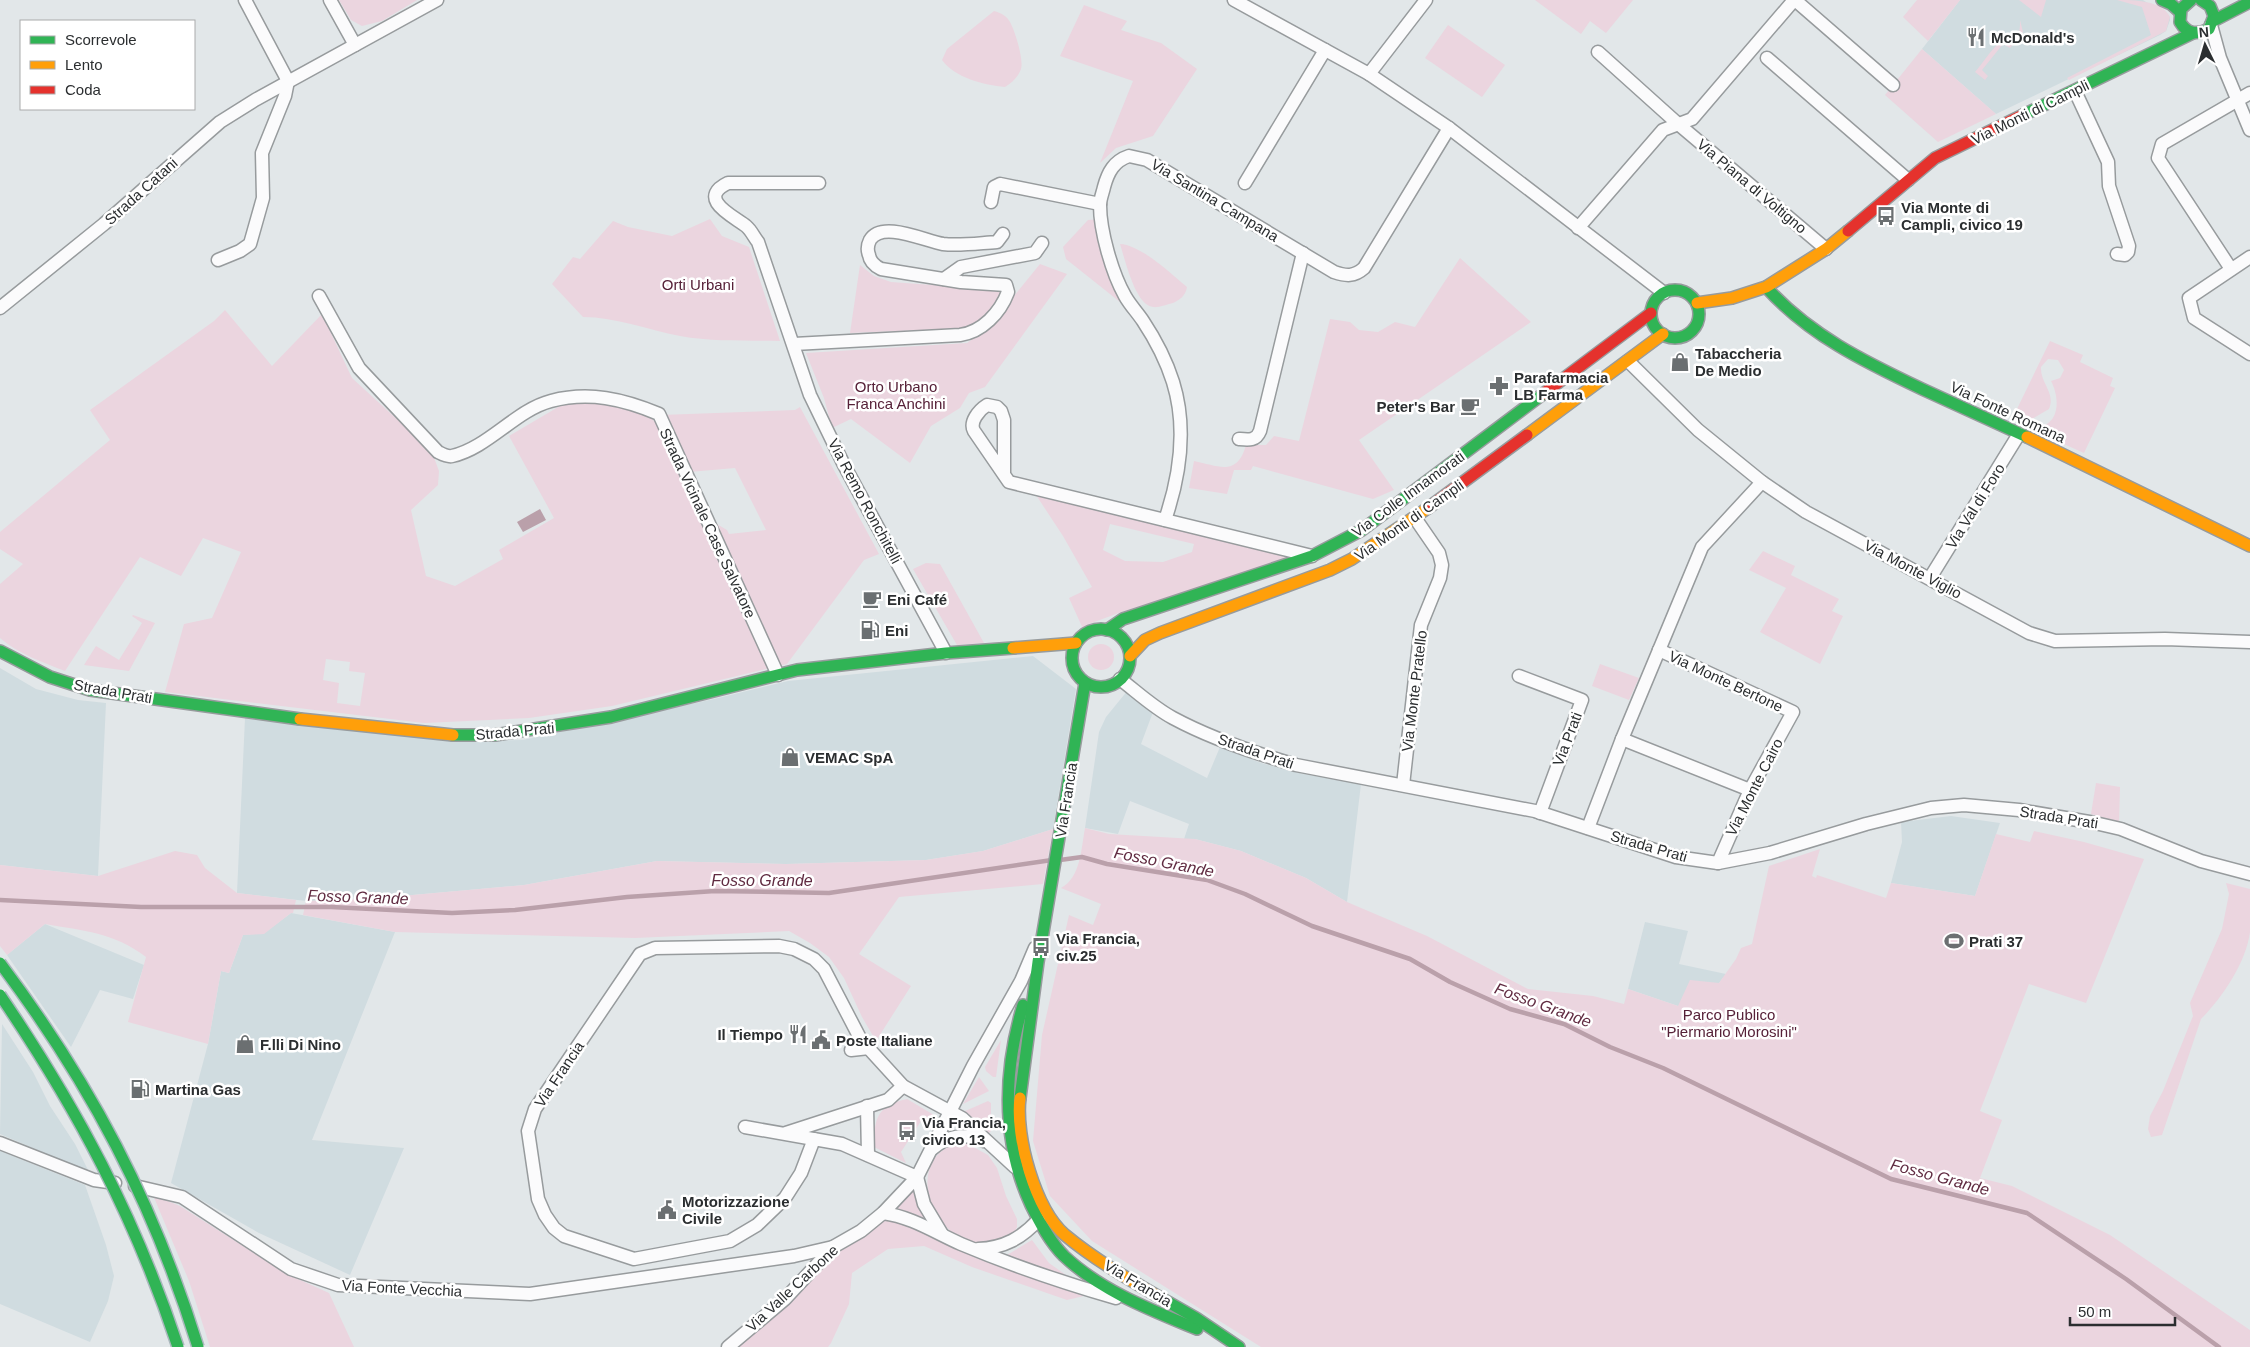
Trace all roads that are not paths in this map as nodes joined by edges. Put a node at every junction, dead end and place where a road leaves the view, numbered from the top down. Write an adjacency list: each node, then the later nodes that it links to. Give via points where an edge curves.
1 (245, 0): 22 (street)
2 (330, 0): 15 (street)
3 (437, 0): 15 (street, Strada Catani)
4 (1234, 0): 16 (street)
5 (1426, 0): 21 (street)
6 (1795, 0): 23 (street); 27 (street, Via Piana di Voltigno, via 1692,119)
7 (2162, 0): 11 (main road)
8 (2191, 0): 11 (main road)
9 (2201, 0): 12 (main road, via 2210,6 2214,16)
10 (2250, 2): 12 (main road)
11 (2180, 12): 13 (main road)
12 (2212, 23): 14 (main road, Via Monti di Campli, via 2205,31); 20 (street)
13 (2182, 26): 14 (main road); 17 (main road, Via Monti di Campli, via 2176,36)
14 (2195, 33): 17 (main road, Via Monti di Campli); 20 (street)
15 (355, 45): 22 (street, Strada Catani)
16 (1325, 50): 21 (street); 31 (street)
17 (2157, 50): 24 (main road, Via Monti di Campli)
18 (1598, 52): 27 (street, Via Piana di Voltigno)
19 (1767, 58): 30 (street)
20 (2220, 58): 26 (street)
21 (1369, 74): 28 (street)
22 (288, 81): 42 (street, via 262,154 263,198 250,244); 49 (street, Strada Catani, via 209,131 104,224)
23 (1893, 85)
24 (2075, 91): 30 (main road, Via Monti di Campli, via 1935,158); 40 (street, via 2108,162 2110,186 2129,246 2125,255)
25 (2250, 92): 26 (street)
26 (2238, 100): 29 (street); 43 (street, via 2162,144 2158,158)
27 (1677, 123): 35 (street, Via Piana di Voltigno, via 1663,130); 38 (street, Via Piana di Voltigno)
28 (1449, 128): 35 (street); 39 (street, Via Santina Campana, via 1364,268 1357,274 1349,276 1334,272)
29 (2250, 130)
30 (1908, 180): 38 (main road, Via Monti di Campli)
31 (1245, 183)
32 (819, 184): 52 (street, Via Remo Ronchitelli, via 733,182 723,185 717,193 720,208 749,228 758,242)
33 (990, 202): 34 (street, via 994,187 1000,184)
34 (1100, 204): 39 (street, Via Santina Campana, via 1115,164 1129,156 1139,157); 60 (street, Via Santina Campana, via 1114,273 1155,340 1173,382 1179,409 1180,454)
35 (1578, 228): 46 (street)
36 (1003, 234): 44 (street, via 997,242 972,244 944,244 888,231 877,233 870,240 869,256 881,269)
37 (1042, 242): 44 (street, via 1035,252 961,267)
38 (1826, 249): 45 (main road, Via Monti di Campli)
39 (1303, 253): 56 (street, via 1258,437)
40 (2117, 254)
41 (2250, 257): 43 (street)
42 (218, 260)
43 (2231, 269): 53 (street, via 2189,298 2194,318)
44 (944, 280): 52 (street, via 1006,285 1008,292 982,327 968,334)
45 (1766, 287): 48 (main road, Via Monti di Campli, via 1732,298); 55 (main road, Via Fonte Romana, via 1784,308 1838,347)
46 (1664, 293): 48 (main road, via 1682,291); 50 (main road, via 1655,301)
47 (319, 296): 73 (street, Strada Vicinale Case Salvatore, via 364,374 444,455 451,457 475,446 549,401 584,395 636,404 658,414)
48 (1697, 303): 51 (main road, via 1699,317 1693,330 1681,337)
49 (0, 308)
50 (1651, 313): 51 (main road, via 1654,325); 62 (main road, Via Colle Innamorati, via 1362,530)
51 (1663, 334): 54 (main road, Via Monti di Campli)
52 (794, 344): 70 (street, Via Remo Ronchitelli, via 810,395 844,465)
53 (2250, 354)
54 (1628, 361): 58 (street, Via Monte Viglio, via 1698,430); 59 (main road, Via Monti di Campli)
55 (2019, 434): 61 (main road, Via Fonte Romana); 63 (street, Via Val di Foro)
56 (1240, 439)
57 (1004, 475): 57 (street, via 972,427 987,405 997,407 1003,416); 60 (street, via 1009,482)
58 (1762, 482): 63 (street, Via Monte Viglio, via 1806,512); 68 (street, Via Monte Bertone, via 1702,547)
59 (1415, 518): 71 (main road, Via Monti di Campli, via 1352,560 1160,633 1139,645); 79 (street, Via Monte Pratello, via 1438,553 1442,565 1440,578 1420,625)
60 (1165, 520): 62 (street)
61 (2250, 546)
62 (1312, 556): 64 (main road, Via Colle Innamorati, via 1123,619)
63 (1930, 578): 65 (street, Via Monte Viglio, via 2029,633 2055,640)
64 (1107, 630): 66 (main road, via 1089,631); 71 (main road, via 1123,639)
65 (2250, 642)
66 (1076, 643): 67 (main road, Strada Prati); 72 (main road, via 1072,661)
67 (1033, 647): 70 (main road, Strada Prati); 72 (main road, Strada Prati)
68 (1659, 650): 77 (street, Via Monte Bertone); 78 (street, Via Monte Bertone)
69 (0, 651): 73 (main road, Strada Prati, via 50,677 90,690 327,723 447,735 495,735 556,727 611,717)
70 (946, 653): 73 (main road, Strada Prati)
71 (1130, 656): 75 (main road, via 1126,672)
72 (1074, 670): 76 (main road)
73 (778, 675)
74 (1519, 676): 81 (street, Via Prati, via 1582,700)
75 (1120, 679): 76 (main road, via 1104,687); 79 (street, Strada Prati, via 1172,718 1233,745 1296,765)
76 (1085, 683): 85 (main road, Via Francia)
77 (1793, 712): 80 (street, Via Monte Cairo)
78 (1622, 739): 80 (street); 82 (street, Via Monte Bertone)
79 (1403, 785): 81 (street, Strada Prati)
80 (1750, 790): 83 (street, Via Monte Cairo)
81 (1540, 812): 82 (street, Strada Prati)
82 (1588, 828): 83 (street, Strada Prati, via 1676,857)
83 (1718, 863): 84 (street, Strada Prati, via 1770,853 1930,808 1964,805 2019,810 2121,829 2201,861)
84 (2250, 874)
85 (1048, 918): 86 (main road, Via Francia); 95 (street, Via Francia, via 1021,981)
86 (1038, 962): 92 (main road, Via Francia, via 1020,1014); 93 (main road, Via Francia)
87 (0, 963): 113 (main road, bridge, via 63,1053 111,1134 160,1239)
88 (0, 995): 112 (main road, bridge, via 61,1088 109,1174 149,1265)
89 (869, 1048): 90 (street); 91 (street, Via Francia); 98 (street, Via Francia, via 861,1040 824,969 814,959 794,949 779,946 655,948 640,954 535,1109 528,1131 538,1199 554,1228 564,1236 634,1259 730,1241 757,1225 785,1198 801,1173)
90 (851, 1050)
91 (903, 1086): 94 (street, via 888,1100); 95 (street, Via Francia)
92 (1006, 1087): 93 (main road); 103 (main road, Via Francia, via 1008,1131)
93 (1019, 1104): 105 (main road, Via Francia, via 1024,1153)
94 (867, 1106): 97 (street); 102 (street)
95 (950, 1110): 99 (street, Via Francia); 101 (street, Via Francia)
96 (745, 1127): 97 (street)
97 (785, 1134): 98 (street)
98 (814, 1139): 102 (street, via 842,1144)
99 (989, 1142): 101 (street, Via Francia, via 968,1135 958,1136 941,1141); 103 (street, Via Francia)
100 (0, 1143): 109 (street, Via Fonte Vecchia, via 94,1180 182,1197 291,1269 338,1285 530,1294)
101 (930, 1150): 104 (street, Via Francia)
102 (868, 1155): 104 (street)
103 (1016, 1167): 105 (main road, Via Francia); 107 (main road, Via Francia, via 1026,1196)
104 (917, 1177): 106 (street, Via Francia); 108 (street, via 924,1204)
105 (1033, 1182): 107 (main road, Via Francia)
106 (883, 1213): 108 (street, Via Francia, via 906,1218); 109 (street, Via Valle Carbone)
107 (1042, 1214): 110 (street, via 1022,1236 1011,1242); 111 (main road, Via Francia, via 1057,1247 1069,1260); 116 (main road, Via Francia, via 1079,1246 1123,1276 1196,1318)
108 (942, 1234): 110 (street, Via Francia)
109 (833, 1248): 114 (street, Via Valle Carbone, via 785,1298)
110 (976, 1250): 111 (street, Via Francia)
111 (1133, 1303): 115 (main road, Via Francia)
112 (178, 1347)
113 (198, 1347)
114 (728, 1347)
115 (1234, 1347)
116 (1238, 1347)

